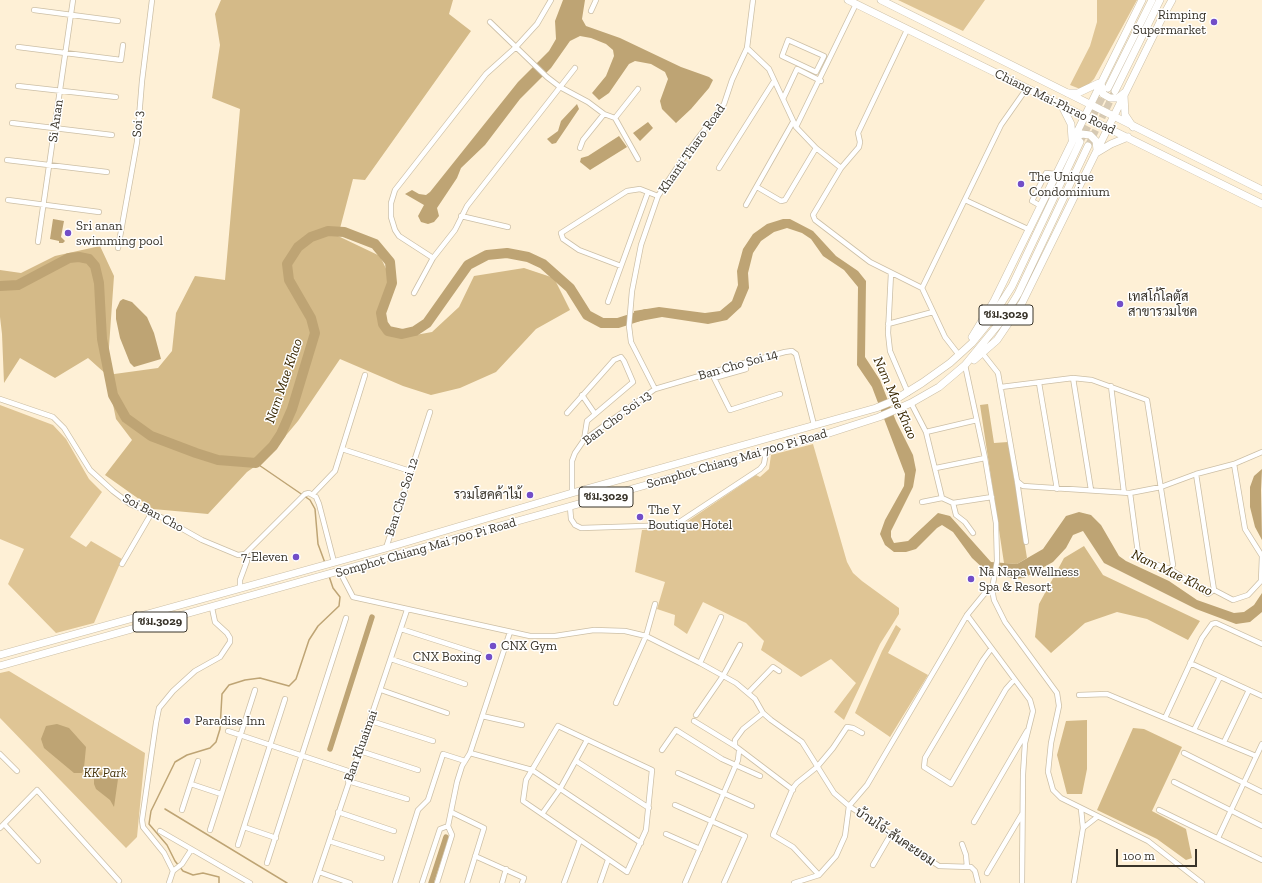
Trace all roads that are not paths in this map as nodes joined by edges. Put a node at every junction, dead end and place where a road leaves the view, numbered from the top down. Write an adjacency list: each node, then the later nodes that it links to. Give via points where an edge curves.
1 (73, 0): 15 (street, Si Anan)
2 (152, 0): 81 (street, Soi 3, via 137,142)
3 (551, 0): 21 (street, via 537,24)
4 (596, 0): 14 (street)
5 (753, 0): 22 (street, Khanti Tharo Road)
6 (848, 0): 12 (main road, Chiang Mai-Phrao Road)
7 (881, 0): 35 (main road, Chiang Mai-Phrao Road)
8 (1142, 0): 29 (main road)
9 (1152, 0): 10 (main road, via 1111,89)
10 (1160, 0)
11 (1172, 0): 36 (main road)
12 (856, 4): 18 (main road, Chiang Mai-Phrao Road); 25 (street)
13 (34, 10): 15 (street)
14 (591, 11)
15 (71, 15): 16 (street); 23 (street, Si Anan)
16 (118, 21)
17 (490, 22): 21 (street)
18 (907, 30): 33 (main road, Chiang Mai-Phrao Road); 63 (street, via 858,132 859,147)
19 (123, 45): 23 (street, via 121,60)
20 (18, 47): 23 (street)
21 (516, 47): 31 (street); 82 (street, via 486,74 395,190 391,203 391,217 395,230 399,236)
22 (746, 48): 27 (street, via 764,64); 69 (street, Khanti Tharo Road, via 724,104 688,150)
23 (66, 53): 34 (street, Si Anan)
24 (824, 56): 24 (street, via 816,72 782,56 788,40); 25 (street)
25 (831, 59): 28 (street)
26 (575, 68): 31 (street)
27 (774, 81): 38 (street); 62 (street)
28 (821, 81): 38 (street, via 797,69); 47 (street)
29 (1101, 82): 35 (main road, via 1087,90); 36 (main road, via 1103,94 1110,98 1118,98); 39 (main road)
30 (18, 86): 34 (street)
31 (560, 87): 41 (street); 77 (street, via 467,206)
32 (638, 88): 44 (street)
33 (1027, 88): 40 (main road, Chiang Mai-Phrao Road); 71 (street, via 1001,125)
34 (60, 91): 37 (street); 50 (street, Si Anan)
35 (1068, 93): 39 (main road, Chiang Mai-Phrao Road)
36 (1124, 93): 43 (main road); 48 (main road, via 1126,115)
37 (116, 97)
38 (782, 99): 45 (street)
39 (1090, 104): 42 (main road); 43 (main road, Chiang Mai-Phrao Road)
40 (1062, 106): 42 (main road, Chiang Mai-Phrao Road); 53 (main road, via 1072,124)
41 (604, 114): 44 (street); 56 (street, via 582,140)
42 (1084, 116): 49 (main road, Chiang Mai-Phrao Road); 53 (main road)
43 (1113, 117): 48 (main road, Chiang Mai-Phrao Road); 49 (main road)
44 (615, 118): 59 (street)
45 (793, 122): 47 (street); 66 (street)
46 (12, 123): 50 (street)
47 (796, 127): 57 (street)
48 (1133, 127): 67 (main road, Chiang Mai-Phrao Road)
49 (1108, 128): 52 (main road, Chiang Mai-Phrao Road); 58 (main road)
50 (55, 130): 51 (street); 61 (street, Si Anan)
51 (112, 135)
52 (1128, 137): 58 (main road); 73 (main road, Chiang Mai-Phrao Road)
53 (1072, 141): 58 (main road, via 1082,134 1090,135 1096,141); 65 (main road)
54 (1080, 142): 90 (main road, Somphot Chiang Mai 700 Pi Road / ชม.3029, via 1012,286 989,322)
55 (1088, 146): 93 (main road, Somphot Chiang Mai 700 Pi Road / ชม.3029, via 1011,307 990,337)
56 (580, 148)
57 (816, 148): 63 (street); 66 (street, via 785,200 781,201)
58 (1096, 153): 91 (main road, via 1022,303 1006,328)
59 (638, 158)
60 (8, 160): 61 (street)
61 (50, 166): 64 (street); 72 (street, Si Anan)
62 (719, 168)
63 (841, 168): 84 (street, via 813,215 815,220 870,262)
64 (107, 172)
65 (1056, 174): 75 (main road); 75 (street, via 1046,173 1032,202)
66 (756, 187): 74 (street)
67 (1262, 190)
68 (648, 192): 69 (street); 83 (street); 83 (street, via 640,189 627,190 561,233 563,239 579,250)
69 (658, 196): 99 (street, Khanti Tharo Road, via 641,245 632,291 629,326 631,342)
70 (8, 200): 72 (street)
71 (965, 200): 79 (street); 85 (street)
72 (44, 204): 76 (street); 80 (street, Si Anan)
73 (1262, 204)
74 (746, 205)
75 (1041, 206): 79 (main road)
76 (99, 212)
77 (462, 216): 78 (street); 82 (street, via 455,230)
78 (508, 227)
79 (1030, 230): 90 (main road, via 994,301)
80 (38, 242)
81 (118, 248)
82 (433, 258): 86 (street)
83 (621, 266): 87 (street)
84 (891, 273): 85 (street); 89 (street)
85 (922, 288): 88 (street)
86 (414, 293)
87 (608, 302)
88 (933, 312): 89 (street); 90 (street, via 945,337)
89 (888, 324): 100 (street, via 890,351)
90 (961, 353): 100 (main road, Somphot Chiang Mai 700 Pi Road / ชม.3029)
91 (983, 354): 93 (main road); 98 (street, via 998,373)
92 (744, 363): 99 (street, Ban Cho Soi 14); 101 (street, via 746,369 714,378 730,410); 109 (street, Ban Cho Soi 14, via 785,352 792,351 796,354)
93 (965, 365): 104 (main road, Somphot Chiang Mai 700 Pi Road / ชม.3029, via 939,387); 108 (street)
94 (366, 375): 112 (street)
95 (1073, 378): 96 (street); 97 (street); 123 (street)
96 (1039, 383): 98 (street); 122 (street)
97 (1111, 386): 121 (street, via 1147,400); 125 (street)
98 (1001, 387): 120 (street)
99 (655, 389): 111 (street, Ban Cho Soi 13)
100 (908, 393): 109 (main road, Somphot Chiang Mai 700 Pi Road / ชม.3029, via 876,408)
101 (780, 394)
102 (582, 395): 106 (street); 107 (street); 107 (street, via 614,360 621,357 632,382)
103 (0, 398): 132 (street, Soi Ban Cho, via 53,417 64,428 90,470 130,504)
104 (911, 403): 110 (street); 113 (main road, Somphot Chiang Mai 700 Pi Road / ชม.3029, via 879,417)
105 (430, 412): 118 (street, Ban Cho Soi 12)
106 (567, 413)
107 (595, 414): 111 (street, via 587,421)
108 (977, 420): 110 (street); 115 (street)
109 (814, 425): 124 (main road, Somphot Chiang Mai 700 Pi Road / ชม.3029)
110 (926, 432): 117 (street)
111 (584, 440): 124 (street, Ban Cho Soi 13, via 572,461)
112 (342, 449): 118 (street); 126 (street, via 335,471)
113 (766, 452): 131 (main road, Somphot Chiang Mai 700 Pi Road / ชม.3029); 131 (street, via 760,470 675,525 581,528 575,525)
114 (1262, 452): 116 (street)
115 (985, 458): 117 (street); 128 (street)
116 (1234, 464): 119 (street); 143 (street, via 1245,529 1262,556 1260,581 1248,595 1233,600)
117 (936, 468): 127 (street)
118 (410, 471): 135 (street, Ban Cho Soi 12)
119 (1196, 474): 121 (street); 143 (street)
120 (1017, 481): 122 (street, via 1023,486); 134 (street)
121 (1162, 487): 125 (street); 139 (street, via 1173,565)
122 (1057, 489): 123 (street)
123 (1091, 490): 125 (street)
124 (572, 493): 135 (main road, Somphot Chiang Mai 700 Pi Road / ชม.3029)
125 (1127, 493): 139 (street, via 1138,553 1145,561)
126 (313, 494): 136 (street, via 305,494 300,498); 137 (street, via 319,504)
127 (942, 498): 129 (street); 130 (street)
128 (992, 498): 130 (street); 141 (street, via 996,523 997,561)
129 (922, 502)
130 (954, 503): 133 (street, via 956,515)
131 (570, 508): 140 (main road, Somphot Chiang Mai 700 Pi Road / ชม.3029)
132 (151, 514): 136 (street, Soi Ban Cho, via 202,540 238,555); 138 (street)
133 (973, 533)
134 (1026, 542)
135 (386, 548): 137 (main road, Somphot Chiang Mai 700 Pi Road / ชม.3029)
136 (245, 554): 142 (street, via 247,561 240,580)
137 (332, 562): 142 (main road, Somphot Chiang Mai 700 Pi Road / ชม.3029)
138 (122, 564)
139 (1170, 569): 143 (street, via 1208,594)
140 (336, 573): 145 (main road, Somphot Chiang Mai 700 Pi Road / ชม.3029); 146 (street, via 353,597)
141 (993, 587): 147 (street); 227 (street, via 994,600 1005,622 1056,693 1059,706 1048,772 1053,790 1061,798)
142 (240, 588): 157 (main road, Somphot Chiang Mai 700 Pi Road / ชม.3029)
143 (1214, 590)
144 (655, 604): 152 (street)
145 (212, 608): 161 (main road, Somphot Chiang Mai 700 Pi Road / ชม.3029); 265 (street, via 215,622 227,633 230,642 220,657 195,671 159,708 142,820 143,827)
146 (407, 610): 150 (street, Ban Kluaimai); 151 (street)
147 (967, 615): 155 (street); 225 (street, via 867,785)
148 (721, 617): 159 (street)
149 (346, 618): 200 (street)
150 (401, 629): 156 (street); 158 (street, Ban Kluaimai)
151 (510, 632): 152 (street, via 530,636 555,636 594,630 625,631); 178 (street)
152 (646, 636): 159 (street); 174 (street)
153 (1262, 644): 160 (street, via 1216,623 1212,624)
154 (740, 645): 163 (street)
155 (991, 649): 165 (street); 165 (street, via 982,660 925,758 924,767 951,784 1006,688)
156 (479, 654)
157 (0, 655)
158 (391, 660): 166 (street); 168 (street, Ban Kluaimai)
159 (700, 663): 163 (street)
160 (1190, 664): 164 (street); 179 (street)
161 (0, 666)
162 (779, 671): 170 (street, via 773,667)
163 (723, 676): 170 (street); 177 (street)
164 (1220, 677): 169 (street); 184 (street)
165 (1014, 680): 182 (street, via 1030,700 1033,711)
166 (464, 684)
167 (255, 690): 187 (street)
168 (380, 690): 175 (street); 180 (street, Ban Kluaimai)
169 (1249, 690): 172 (street); 190 (street)
170 (748, 693): 176 (street, via 755,699)
171 (1079, 695): 179 (street, via 1107,694)
172 (1262, 696)
173 (286, 699): 191 (street)
174 (616, 703)
175 (447, 713)
176 (762, 713): 192 (street, via 743,729 735,740); 206 (street, บ้านโจ้-สันคะยอม, via 802,742)
177 (696, 715)
178 (482, 716): 183 (street); 197 (street)
179 (1165, 718): 184 (street)
180 (370, 720): 189 (street); 195 (street, Ban Kluaimai)
181 (694, 721): 192 (street)
182 (1030, 724): 233 (street, via 1025,743); 237 (street)
183 (522, 725)
184 (1194, 730): 190 (street)
185 (228, 731): 187 (street)
186 (862, 734): 206 (street, via 847,727)
187 (240, 735): 191 (street); 221 (street)
188 (587, 740): 204 (street); 208 (street, via 558,726); 226 (street, via 652,770)
189 (433, 741)
190 (1224, 742): 201 (street)
191 (270, 745): 200 (street); 241 (street)
192 (735, 746): 196 (street)
193 (1261, 747): 201 (street)
194 (662, 750): 205 (street, via 676,730 722,760)
195 (360, 751): 207 (street); 210 (street, Ban Kluaimai)
196 (739, 751): 205 (street); 218 (street)
197 (470, 753): 203 (street); 208 (street)
198 (0, 754): 209 (street)
199 (1184, 754): 215 (street)
200 (303, 756): 210 (street); 248 (street)
201 (1256, 756): 215 (street)
202 (198, 761): 216 (street)
203 (465, 761): 232 (street, via 457,782); 275 (street, via 443,754 428,800 418,810)
204 (576, 761): 217 (street); 226 (street)
205 (736, 765): 212 (street); 220 (street)
206 (817, 767): 218 (street, via 797,783); 225 (street, บ้านโจ้-สันคะยอม, via 834,793)
207 (418, 770)
208 (532, 770): 217 (street); 234 (street, via 526,780 523,801)
209 (16, 772)
210 (354, 772): 213 (street, Ban Kluaimai)
211 (678, 773): 220 (street)
212 (760, 776)
213 (348, 781): 222 (street); 231 (street, Ban Kluaimai)
214 (1174, 782): 230 (street)
215 (1243, 783): 219 (street); 230 (street)
216 (191, 784): 221 (street); 228 (street)
217 (560, 789): 234 (street); 252 (street)
218 (793, 790): 269 (street, via 773,835 793,847)
219 (1262, 792)
220 (724, 793): 224 (street); 236 (street)
221 (221, 794): 243 (street)
222 (407, 800)
223 (675, 805): 236 (street)
224 (752, 806)
225 (849, 806): 247 (street, บ้านโจ้-สันคะยอม); 269 (street, via 841,846 836,856)
226 (648, 808): 252 (street, via 646,830)
227 (1081, 809): 235 (street); 242 (street)
228 (182, 810)
229 (1159, 810): 249 (street)
230 (1230, 811): 240 (street); 249 (street)
231 (338, 812): 244 (street); 251 (street, Ban Kluaimai)
232 (451, 812): 239 (street); 257 (street, via 484,828)
233 (1022, 813): 268 (street); 287 (street)
234 (542, 814): 250 (street)
235 (1097, 817): 242 (street); 289 (street, via 1148,841)
236 (712, 821): 255 (street); 284 (street, via 745,836)
237 (974, 822)
238 (2, 826): 261 (street); 270 (street, via 36,790)
239 (448, 826): 276 (street, via 440,829); 277 (street, via 452,835)
240 (1262, 826)
241 (244, 827): 248 (street); 254 (street)
242 (1084, 828): 288 (street)
243 (210, 830)
244 (394, 830)
245 (160, 831): 256 (street)
246 (666, 834): 255 (street)
247 (891, 834): 263 (street); 264 (street, บ้านโจ้-สันคะยอม, via 939,866)
248 (276, 838): 262 (street)
249 (1218, 838): 260 (street)
250 (580, 840): 259 (street); 281 (street)
251 (329, 841): 258 (street); 267 (street, Ban Kluaimai)
252 (641, 843): 259 (street, via 627,872)
253 (962, 844): 264 (street)
254 (238, 845)
255 (700, 849): 283 (street)
256 (191, 850): 265 (street, via 182,864); 271 (street)
257 (475, 856): 266 (street); 278 (street)
258 (382, 858)
259 (608, 860): 282 (street)
260 (1262, 860)
261 (38, 861)
262 (267, 864)
263 (873, 865)
264 (967, 867): 286 (street, via 975,871)
265 (175, 869): 272 (street)
266 (506, 869): 279 (street); 280 (street, via 524,878)
267 (319, 872): 273 (street, Ban Kluaimai); 274 (street)
268 (987, 872)
269 (819, 874): 285 (street)
270 (120, 882)
271 (248, 882)
272 (170, 883)
273 (315, 883)
274 (350, 883)
275 (395, 883)
276 (422, 883)
277 (437, 883)
278 (467, 883)
279 (502, 883)
280 (522, 883)
281 (564, 883)
282 (600, 883)
283 (685, 883)
284 (724, 883)
285 (794, 883)
286 (978, 883)
287 (1022, 883)
288 (1074, 883)
289 (1202, 883)

